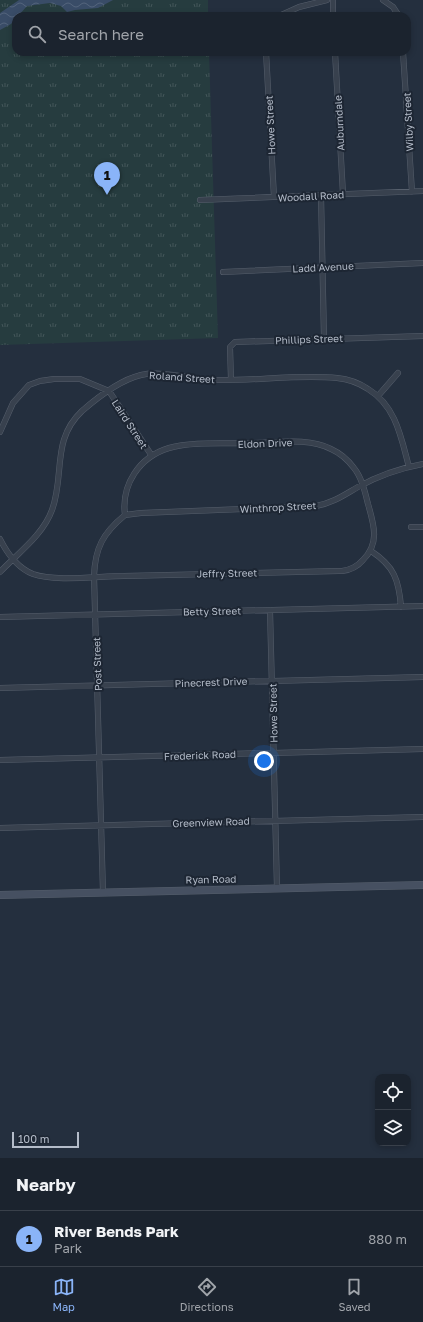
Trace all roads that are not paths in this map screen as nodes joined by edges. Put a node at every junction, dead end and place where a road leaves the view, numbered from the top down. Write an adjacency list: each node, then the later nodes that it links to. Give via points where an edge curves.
1 (327, 0): 4 (street)
2 (333, 0): 5 (street)
3 (383, 0): 6 (street)
4 (288, 12)
5 (334, 12)
6 (396, 12)
7 (266, 56): 14 (street, Howe Street)
8 (335, 56): 12 (street, Auburndale)
9 (403, 56): 11 (street, Wilby Street)
10 (423, 191): 11 (street, Woodall Road)
11 (412, 192): 12 (street, Woodall Road)
12 (343, 194): 13 (street, Woodall Road)
13 (321, 195): 14 (street, Woodall Road); 17 (street)
14 (274, 197): 15 (street, Woodall Road)
15 (200, 200)
16 (423, 263): 17 (street, Ladd Avenue)
17 (322, 267): 18 (street, Ladd Avenue); 20 (street)
18 (223, 272)
19 (423, 336): 20 (street, Phillips Street)
20 (324, 339): 22 (street, Phillips Street, via 235,342 230,347)
21 (398, 373): 24 (street)
22 (231, 380): 23 (street, Roland Street, via 142,375); 24 (street, Roland Street, via 339,378 358,383)
23 (109, 391): 25 (street, via 87,381 72,378 54,378 34,383 18,395); 26 (street, Laird Street); 35 (street, Roland Street, via 82,412 67,432 60,453 58,487 52,510 39,532)
24 (378, 396): 28 (street, Roland Street, via 389,408 397,424)
25 (0, 432)
26 (152, 456): 29 (street, Eldon Drive, via 169,448 185,446 309,442 331,449 346,458 357,472); 30 (street, via 137,470 128,484)
27 (423, 464): 28 (street, Winthrop Street)
28 (408, 467): 29 (street, Winthrop Street)
29 (362, 484): 30 (street, Winthrop Street, via 338,499 316,506); 34 (street, via 374,530)
30 (125, 515): 37 (street, Post Street, via 98,546)
31 (411, 527): 32 (street)
32 (423, 527)
33 (0, 539): 35 (street)
34 (371, 552): 37 (street, Jeffry Street, via 356,566 342,571); 39 (street, via 385,563 396,578)
35 (13, 559): 36 (street, Roland Street); 37 (street, Jeffry Street, via 23,568 40,576)
36 (0, 572)
37 (94, 576): 41 (street, Post Street)
38 (423, 606): 39 (street, Betty Street)
39 (400, 607): 40 (street, Betty Street)
40 (270, 610): 41 (street, Betty Street); 44 (street, Howe Street)
41 (95, 614): 42 (street, Betty Street); 45 (street, Post Street)
42 (0, 617)
43 (423, 677): 44 (street, Pinecrest Drive)
44 (272, 680): 45 (street, Pinecrest Drive); 48 (street, Howe Street)
45 (97, 685): 46 (street, Pinecrest Drive); 49 (street, Post Street)
46 (0, 688)
47 (423, 749): 48 (street, Frederick Road)
48 (274, 753): 49 (street, Frederick Road); 52 (street, Howe Street)
49 (99, 758): 50 (street, Frederick Road); 53 (street, Post Street)
50 (0, 760)
51 (423, 817): 52 (street, Greenview Road)
52 (275, 820): 53 (street, Greenview Road); 56 (street, Howe Street)
53 (101, 825): 54 (street, Greenview Road); 57 (street, Post Street)
54 (0, 828)
55 (423, 885): 56 (street, Ryan Road)
56 (277, 888): 57 (street, Ryan Road)
57 (104, 892): 58 (street, Ryan Road)
58 (0, 895)

